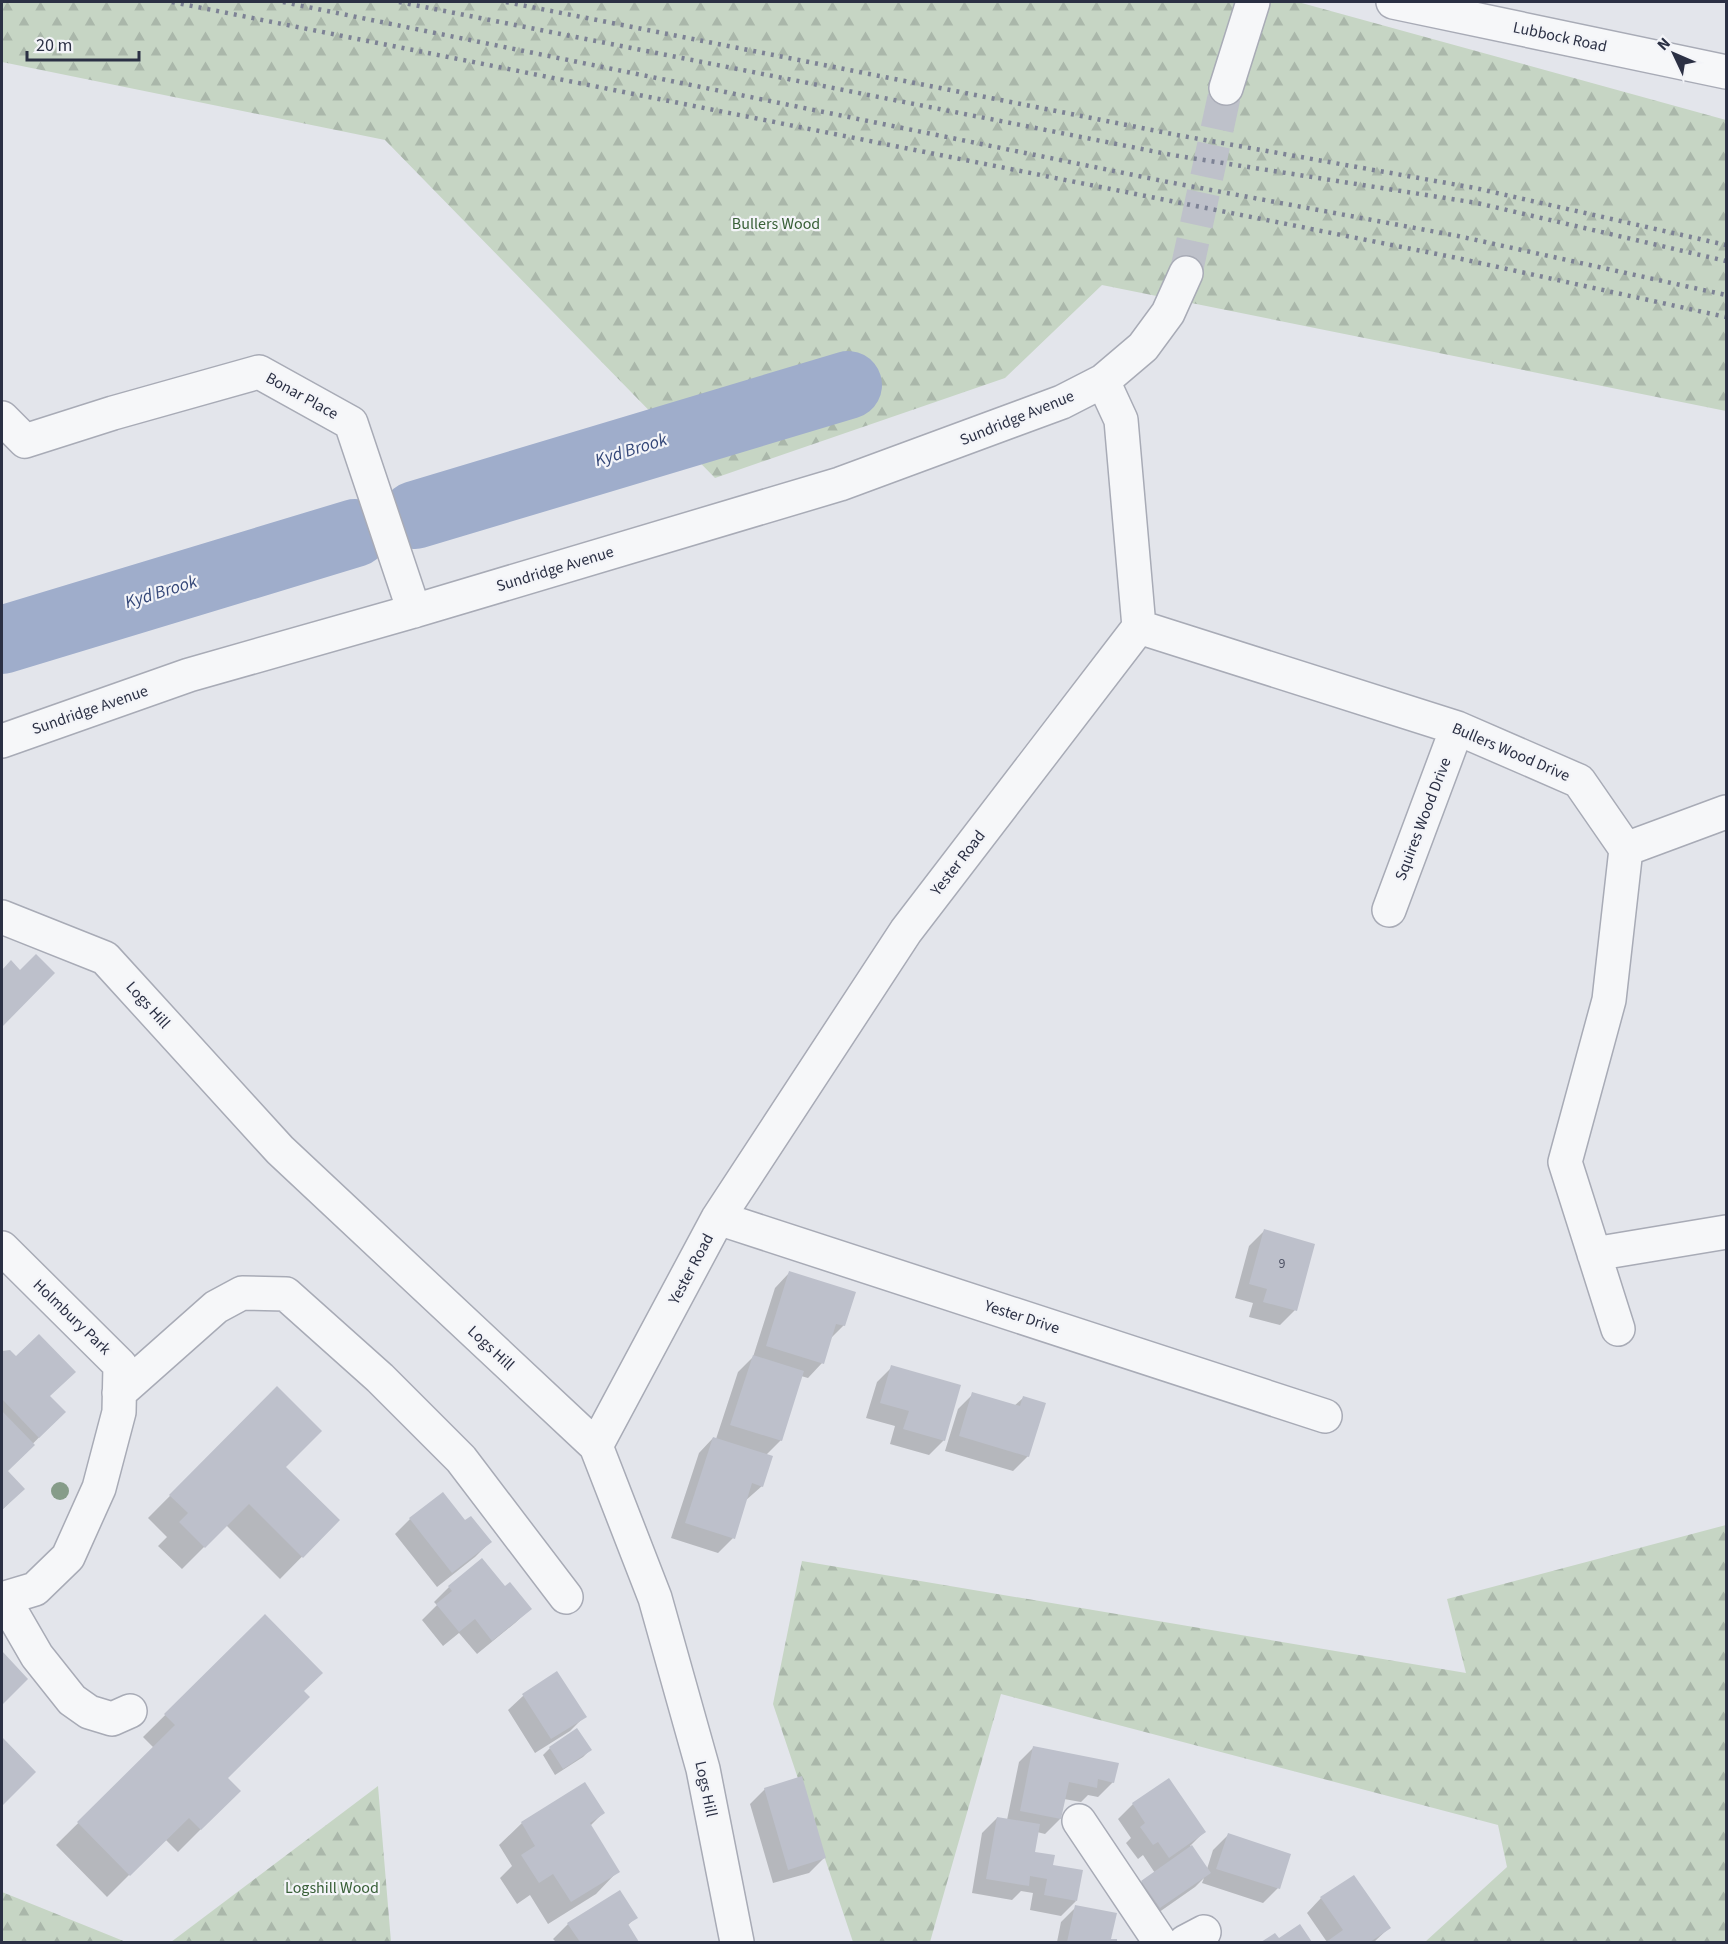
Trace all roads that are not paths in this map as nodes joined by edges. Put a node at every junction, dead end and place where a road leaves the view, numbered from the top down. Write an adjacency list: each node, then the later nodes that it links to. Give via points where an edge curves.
1 (1252, 2): 4 (street)
2 (1394, 2): 3 (street, Lubbock Road)
3 (1726, 72)
4 (1226, 88)
5 (1186, 273): 6 (street, via 1168,313 1143,347)
6 (1103, 381): 8 (street, Sundridge Avenue, via 1051,406 840,484); 9 (street, via 1121,420)
7 (2, 418): 8 (street, Bonar Place, via 25,441 260,372 351,423)
8 (414, 611): 11 (street, Sundridge Avenue, via 189,675)
9 (1139, 627): 10 (street, Bullers Wood Drive); 16 (street, Yester Road, via 906,931)
10 (1457, 728): 13 (street, Bullers Wood Drive, via 1579,781); 14 (street, Squires Wood Drive)
11 (2, 741)
12 (1726, 812): 13 (street)
13 (1626, 849): 19 (street, via 1609,1000 1565,1162)
14 (1389, 910)
15 (2, 916): 23 (street, Logs Hill, via 105,958 280,1150)
16 (718, 1218): 22 (street, Yester Drive); 23 (street, Yester Road)
17 (1726, 1232): 19 (street)
18 (2, 1248): 21 (street, Holmbury Park, via 120,1365)
19 (1594, 1254): 20 (street)
20 (1618, 1329)
21 (119, 1393): 24 (street, via 216,1307 242,1293 286,1294 380,1378 461,1459); 25 (street, Holmbury Park, via 119,1412 99,1488 68,1557 35,1589)
22 (1325, 1416)
23 (596, 1446): 28 (street, Logs Hill, via 658,1609 703,1769)
24 (566, 1597)
25 (3, 1599): 26 (street, via 37,1656 72,1700 89,1712 112,1719)
26 (130, 1711)
27 (1079, 1821): 29 (street)
28 (736, 1942)
29 (1160, 1942)

